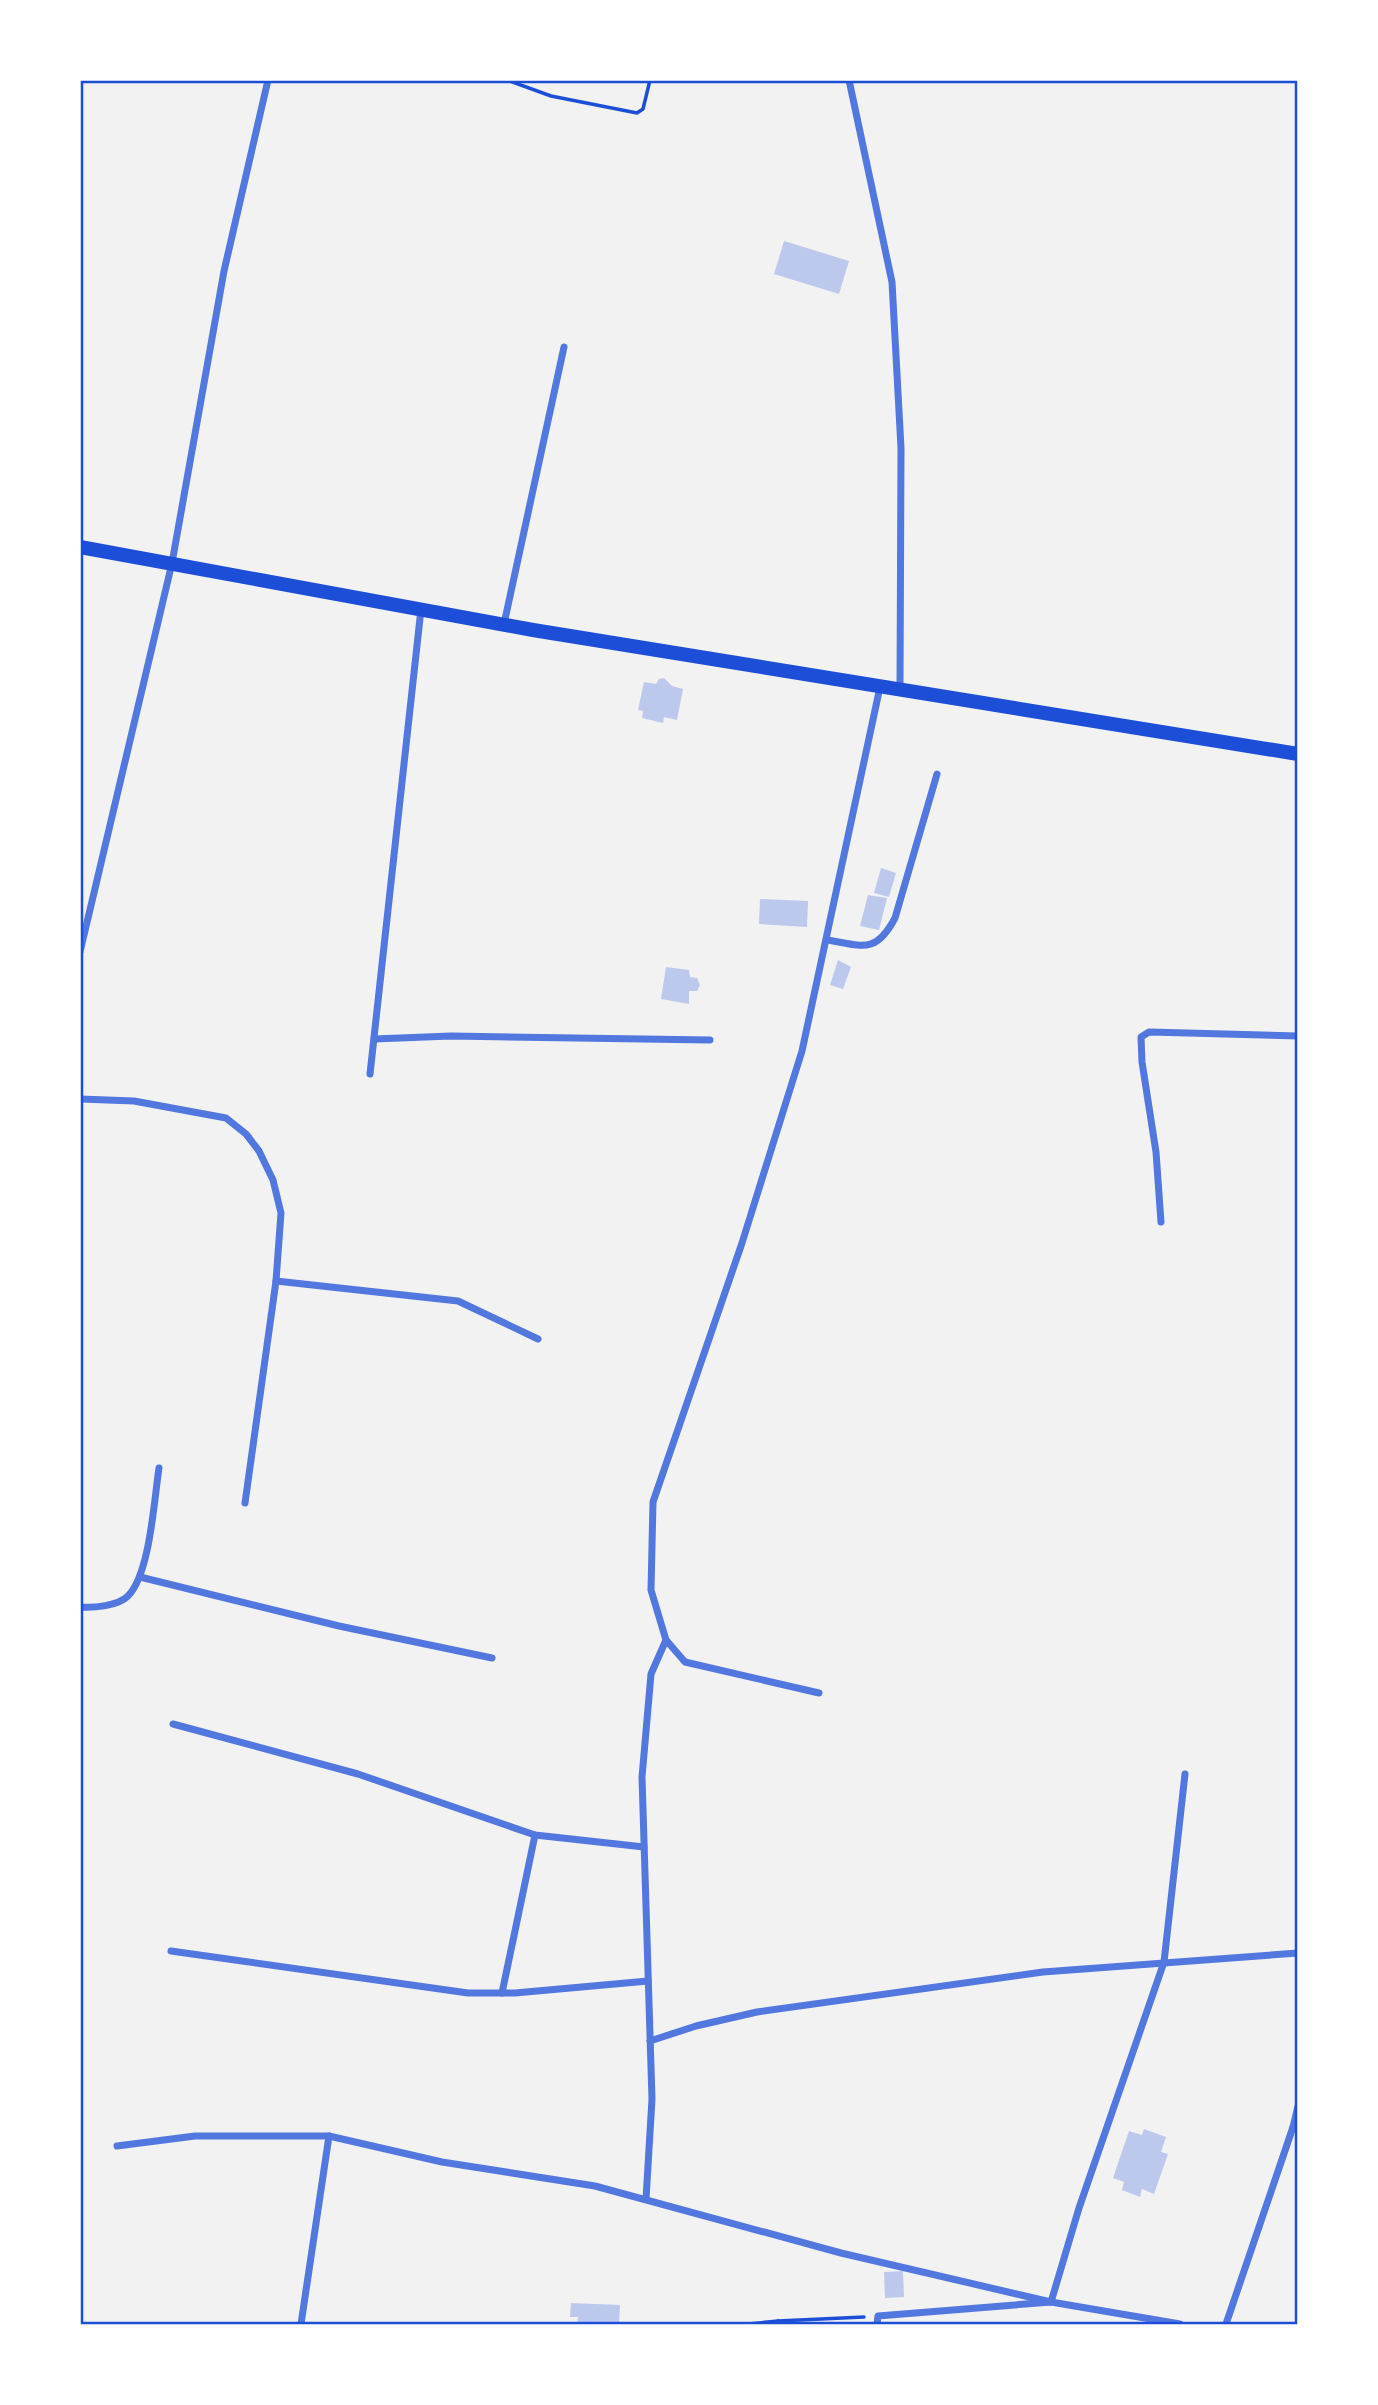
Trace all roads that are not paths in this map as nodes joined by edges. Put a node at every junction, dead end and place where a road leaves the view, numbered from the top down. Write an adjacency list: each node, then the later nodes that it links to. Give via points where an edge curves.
1 (268, 80): 5 (street, via 224,271)
2 (849, 80): 9 (street, via 892,282 901,449)
3 (564, 347): 7 (street)
4 (80, 547): 5 (main road)
5 (172, 564): 6 (main road); 13 (street)
6 (421, 609): 7 (main road); 15 (street)
7 (505, 624): 8 (main road)
8 (880, 684): 9 (main road); 12 (street)
9 (900, 687): 10 (main road)
10 (1297, 754)
11 (937, 774): 12 (street, via 895,918 884,938 865,947)
12 (828, 940): 26 (street, via 802,1051 653,1502 651,1590)
13 (80, 952)
14 (1297, 1036): 19 (street, via 1149,1032 1141,1037)
15 (374, 1039): 16 (street); 17 (street)
16 (710, 1040)
17 (370, 1074)
18 (80, 1099): 20 (street, via 134,1101 226,1118 246,1133 273,1180 281,1213)
19 (1161, 1222)
20 (276, 1281): 21 (street, via 458,1301); 23 (street)
21 (538, 1339)
22 (159, 1468): 24 (street)
23 (245, 1503)
24 (140, 1577): 25 (street, via 128,1597); 27 (street)
25 (80, 1607)
26 (666, 1640): 28 (street, via 685,1662); 32 (street, via 651,1674 645,1718)
27 (492, 1658)
28 (819, 1693)
29 (173, 1724): 31 (street, via 358,1773)
30 (1185, 1774): 35 (street)
31 (535, 1835): 32 (street); 37 (street)
32 (644, 1847): 36 (street)
33 (171, 1951): 37 (street, via 468,1993)
34 (1297, 1953): 35 (street)
35 (1164, 1962): 38 (street, via 1043,1972 757,2011); 44 (street)
36 (648, 1981): 37 (street); 38 (street)
37 (502, 1993)
38 (650, 2041): 43 (street)
39 (1297, 2106): 40 (street)
40 (1295, 2127): 48 (street)
41 (329, 2136): 42 (street, via 195,2136); 43 (street); 46 (street)
42 (117, 2146)
43 (646, 2199): 44 (street, via 841,2253)
44 (1051, 2302): 45 (street); 47 (street)
45 (878, 2320)
46 (301, 2325)
47 (1180, 2325)
48 (1226, 2325)

